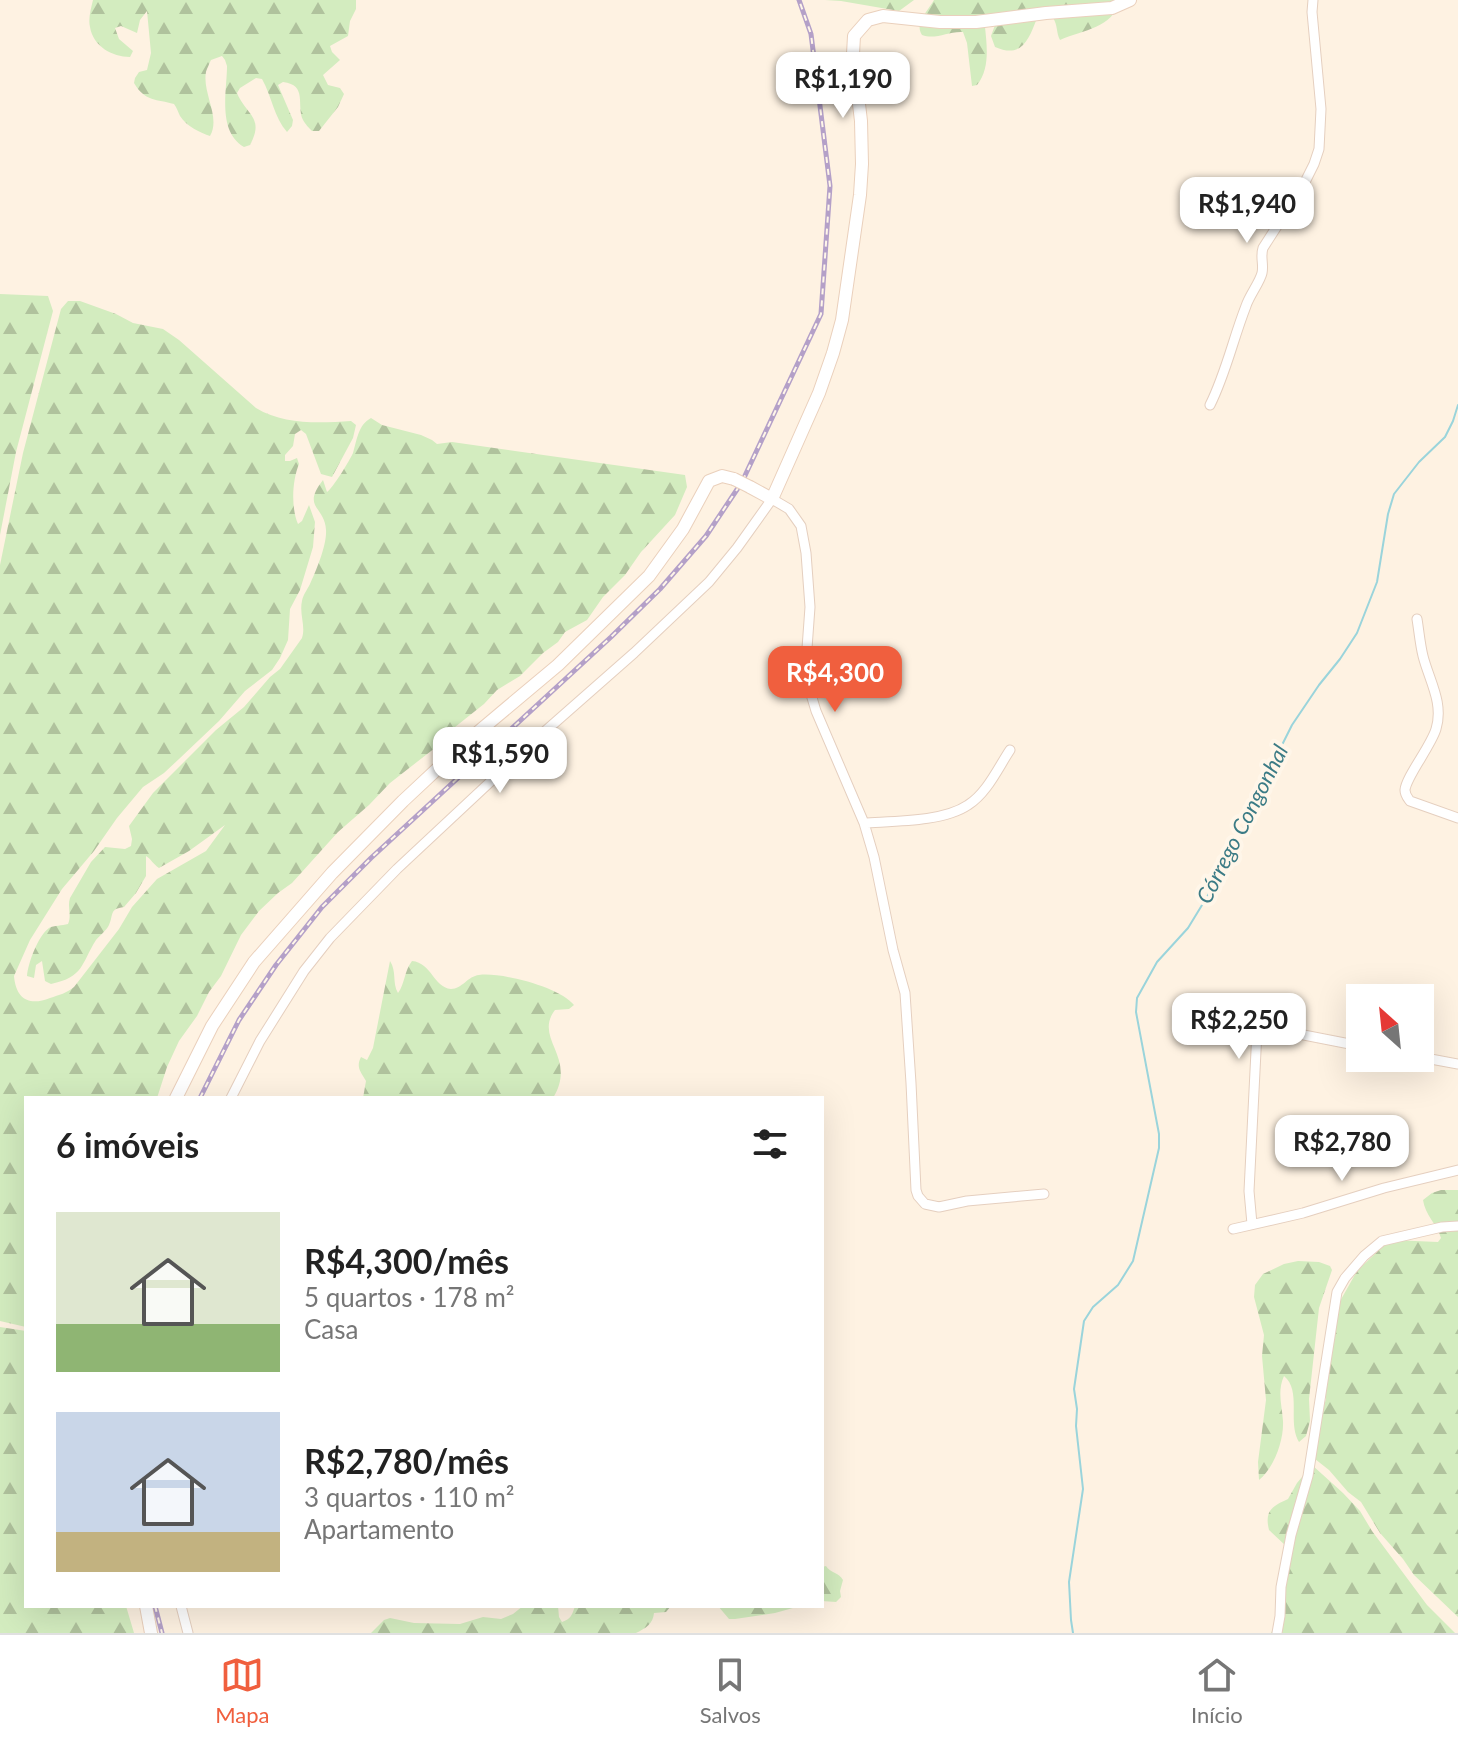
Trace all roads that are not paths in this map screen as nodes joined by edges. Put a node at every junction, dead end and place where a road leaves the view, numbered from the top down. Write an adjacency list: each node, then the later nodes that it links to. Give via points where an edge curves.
1 (1130, 0): 4 (street, via 1112,8 976,22 883,16 868,20 854,36 862,164 842,320 819,393)
2 (1313, 0): 3 (street, via 1319,149 1304,184 1263,248 1261,276)
3 (1210, 405)
4 (772, 499): 8 (street, via 789,509 801,526 810,607 810,691); 12 (street, bridge, via 734,479 709,481 649,576 558,665 403,801 254,962 212,1026); 13 (street, via 709,582 408,858 330,938 260,1041)
5 (1417, 619): 7 (street, via 1438,719 1405,793 1410,801)
6 (1010, 750): 8 (street, via 968,805 933,817)
7 (1458, 818)
8 (864, 823): 15 (street, via 905,993 918,1196 939,1207)
9 (1346, 1043): 16 (street, via 1268,1028 1257,1031)
10 (1434, 1060): 11 (street)
11 (1458, 1064)
12 (177, 1096)
13 (232, 1096)
14 (1458, 1170): 16 (street)
15 (1044, 1194)
16 (1252, 1224): 18 (street)
17 (1458, 1226): 23 (street, via 1382,1241 1337,1292 1308,1476 1281,1587)
18 (1233, 1229)
19 (146, 1608): 21 (street)
20 (182, 1608): 22 (street)
21 (151, 1633)
22 (188, 1633)
23 (1277, 1633)

